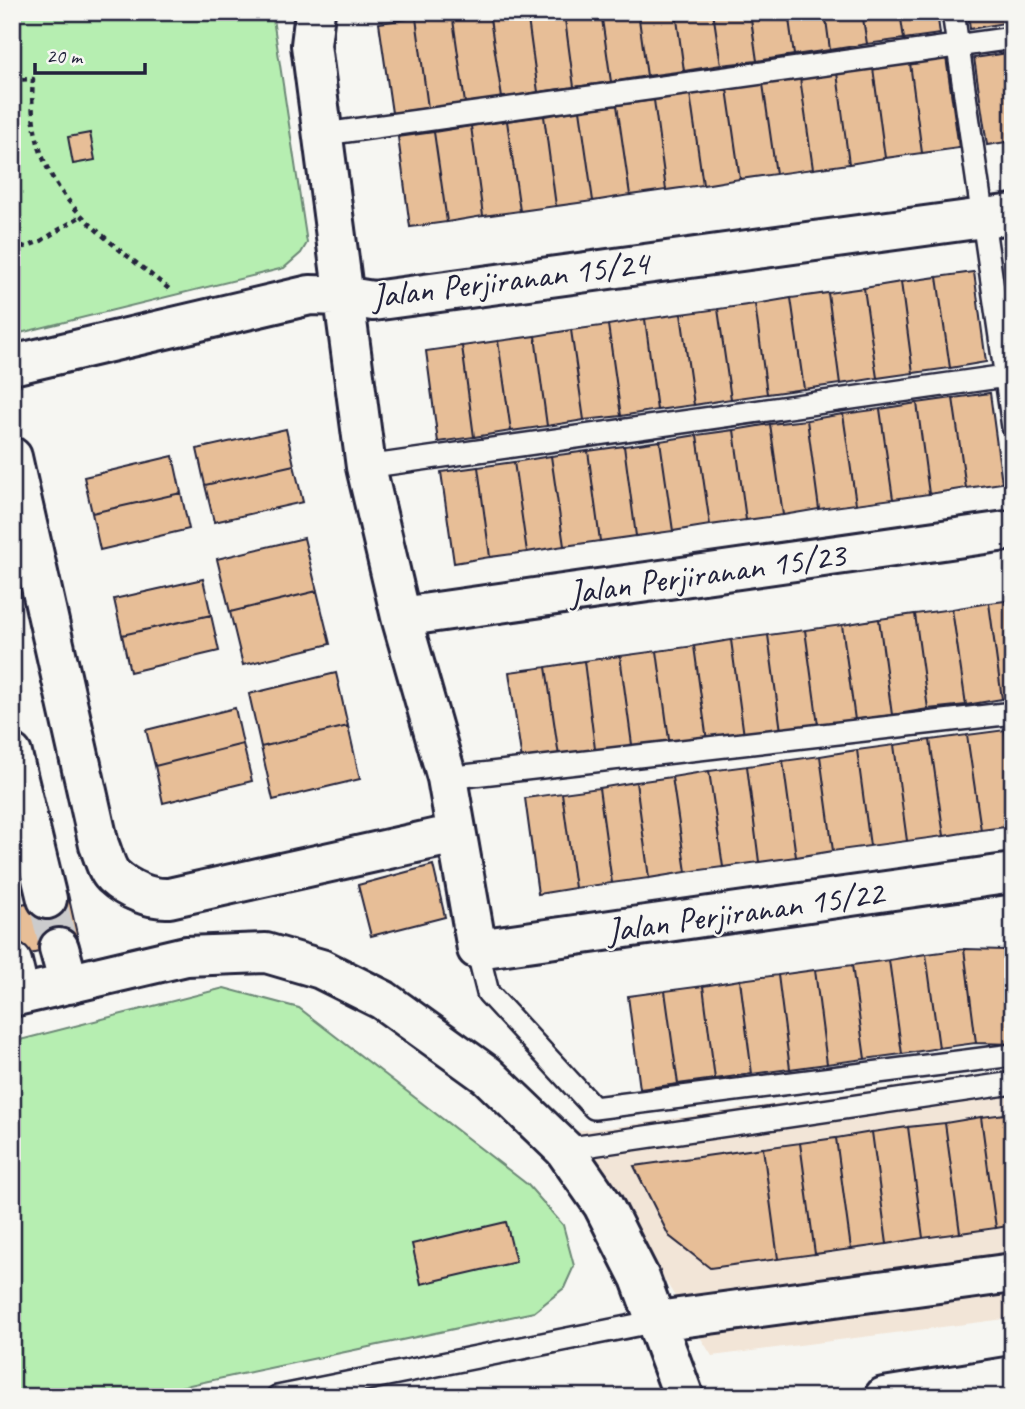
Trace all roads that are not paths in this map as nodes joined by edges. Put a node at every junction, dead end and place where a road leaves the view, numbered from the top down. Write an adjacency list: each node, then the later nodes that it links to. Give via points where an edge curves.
1 (315, 12): 5 (street, via 311,46)
2 (953, 12): 4 (lane)
3 (1013, 38): 4 (lane)
4 (958, 45): 5 (lane); 6 (lane)
5 (324, 134): 7 (street)
6 (998, 216): 7 (street, Jalan Perjiranan 15/24, via 373,301); 9 (lane)
7 (342, 296): 8 (street, Jalan Perjiranan 15/24, via 310,295); 12 (street)
8 (12, 365)
9 (1009, 375): 10 (lane); 12 (lane)
10 (1013, 427)
11 (12, 457): 18 (street, via 99,845 111,875 155,899 169,898)
12 (366, 467): 14 (street)
13 (1013, 530): 14 (street, Jalan Perjiranan 15/23)
14 (401, 617): 17 (street)
15 (1013, 713): 17 (lane)
16 (12, 754): 20 (street)
17 (447, 778): 18 (street)
18 (456, 834): 22 (street)
19 (1013, 873): 22 (street, Jalan Perjiranan 15/22)
20 (47, 899)
21 (59, 948): 23 (street)
22 (477, 949): 25 (lane, via 488,993 594,1108)
23 (69, 984): 24 (street); 27 (street, via 186,956 266,953 321,969 383,1000 487,1075)
24 (15, 985)
25 (1013, 1055)
26 (1013, 1083): 27 (lane)
27 (564, 1149): 29 (street, via 603,1205)
28 (1013, 1273): 29 (street)
29 (657, 1321): 31 (lane); 32 (street)
30 (1013, 1376): 33 (street)
31 (277, 1397)
32 (684, 1397)
33 (884, 1397)

